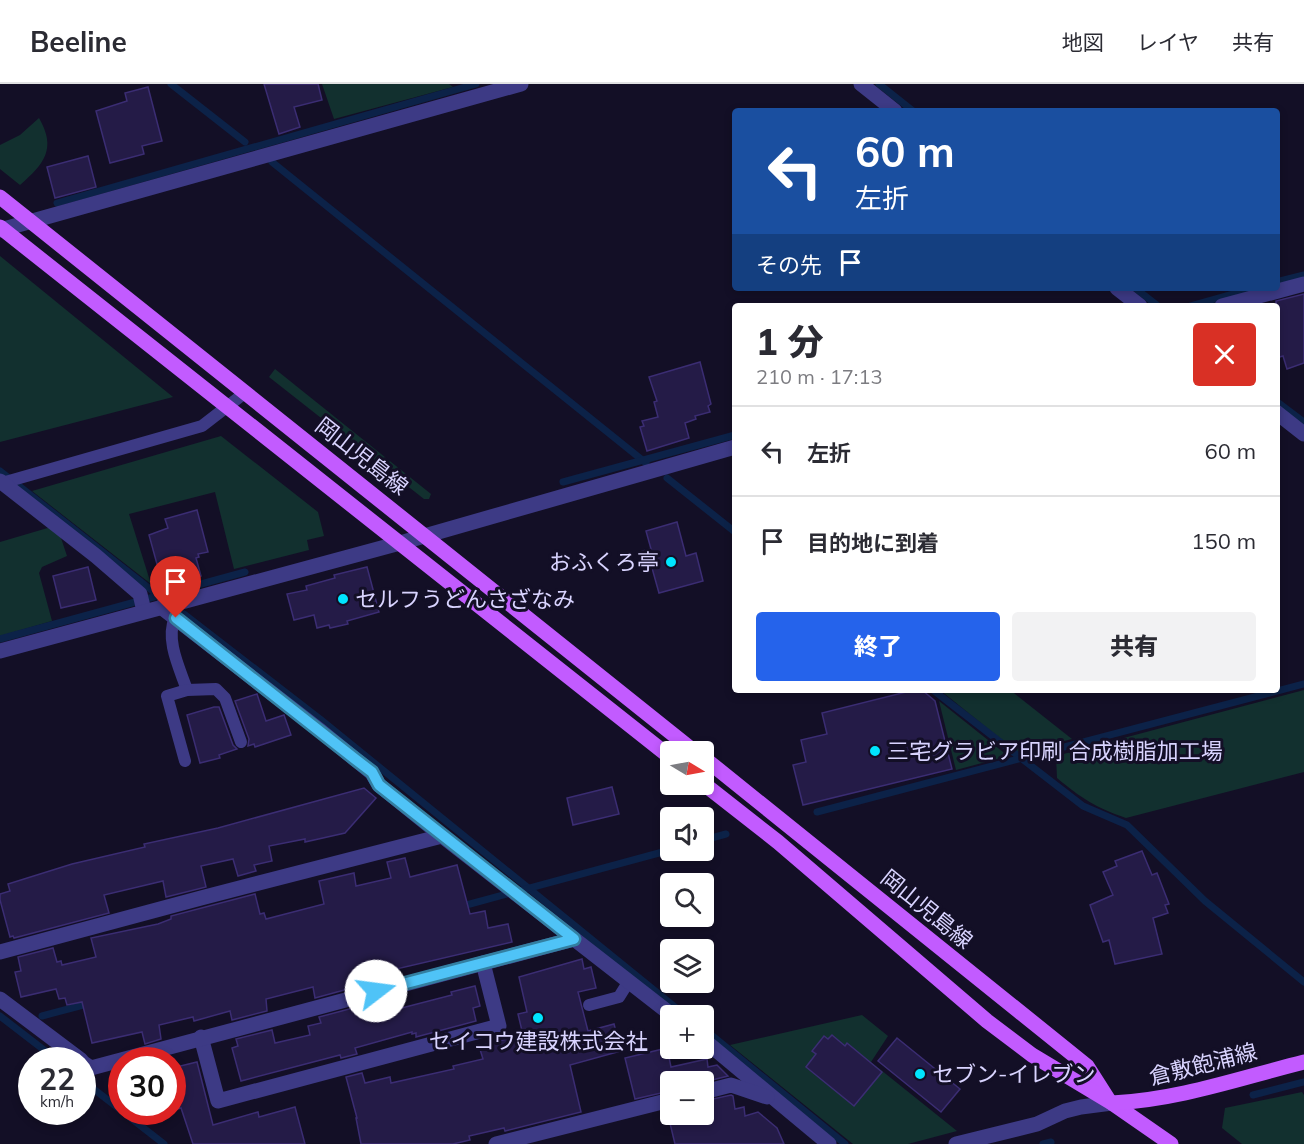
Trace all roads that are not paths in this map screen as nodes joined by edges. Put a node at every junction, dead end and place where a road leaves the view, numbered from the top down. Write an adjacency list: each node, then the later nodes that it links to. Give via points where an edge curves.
1 (521, 84): 5 (street)
2 (861, 84): 3 (street)
3 (891, 108)
4 (0, 197): 5 (main road, 岡山児島線)
5 (31, 221): 6 (street); 13 (main road, 岡山児島線)
6 (1, 229): 14 (main road, 岡山児島線)
7 (1304, 284): 8 (street)
8 (1280, 290)
9 (1121, 291): 11 (street)
10 (1278, 291): 12 (street)
11 (1136, 303)
12 (1233, 303)
13 (246, 392): 14 (lane); 19 (main road, 岡山児島線)
14 (227, 406): 18 (lane, via 202,426); 20 (main road, 岡山児島線)
15 (1280, 415): 16 (street)
16 (1304, 434)
17 (732, 448): 19 (street)
18 (3, 482): 21 (street, via 87,549)
19 (427, 536): 20 (street); 26 (main road, 岡山児島線)
20 (400, 543): 22 (street); 28 (main road, 岡山児島線)
21 (142, 603): 22 (street); 24 (street)
22 (160, 607): 23 (street)
23 (176, 618): 25 (lane, via 171,627 172,642); 32 (street, via 372,772 379,785)
24 (0, 651)
25 (187, 690): 27 (lane, via 216,689 225,698); 29 (lane, via 167,696)
26 (681, 741)
27 (241, 742)
28 (660, 749)
29 (185, 761)
30 (714, 766): 48 (main road, 岡山児島線, via 1087,1066)
31 (714, 791): 48 (main road, 岡山児島線, via 987,1021 1032,1055)
32 (442, 836): 33 (street); 34 (street)
33 (574, 939): 35 (street); 36 (street)
34 (0, 952)
35 (483, 963): 40 (street); 40 (street, via 499,1026 241,1095 218,1101)
36 (629, 981): 38 (lane, via 618,997); 39 (street)
37 (0, 999): 41 (street)
38 (589, 1005)
39 (660, 1006)
40 (201, 1037): 44 (street)
41 (63, 1047)
42 (714, 1048): 46 (street)
43 (1304, 1062): 48 (main road, 倉敷飽浦線, via 1174,1096)
44 (96, 1067)
45 (714, 1089): 46 (street, via 731,1085)
46 (775, 1100): 50 (street)
47 (660, 1103): 49 (street)
48 (1112, 1103): 51 (street, via 1065,1111 1037,1124); 52 (main road, 岡山児島線)
49 (496, 1144)
50 (829, 1144)
51 (956, 1144)
52 (1171, 1144)

